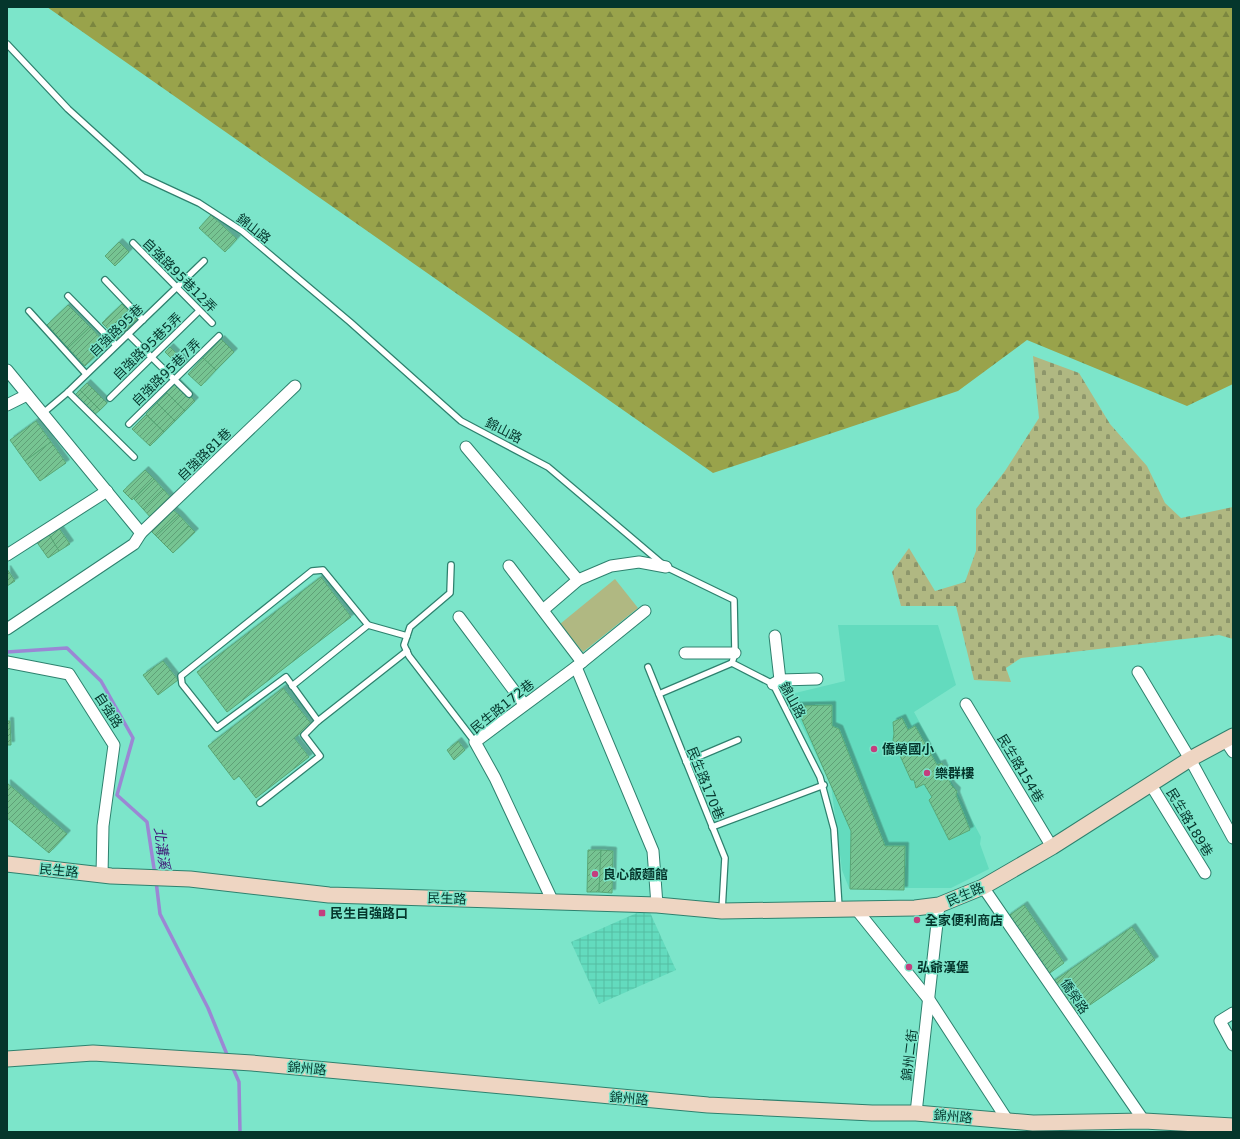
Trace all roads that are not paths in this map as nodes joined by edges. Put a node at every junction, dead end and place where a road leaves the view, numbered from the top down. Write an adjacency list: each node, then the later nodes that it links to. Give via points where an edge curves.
1 (7, 44): 33 (lane, 錦山路, via 68,109 143,177 199,203 242,231 461,420 548,467)
2 (133, 243): 5 (lane, 自強路95巷12弄)
3 (204, 261): 5 (lane, 自強路95巷)
4 (106, 280): 9 (lane)
5 (176, 288): 7 (lane, 自強路95巷12弄); 9 (lane, 自強路95巷)
6 (68, 296): 13 (lane)
7 (199, 310): 10 (lane, 自強路95巷12弄); 14 (lane, 自強路95巷5弄)
8 (28, 311): 16 (lane)
9 (143, 320): 11 (lane, 自強路95巷)
10 (212, 323)
11 (128, 334): 13 (lane, 自強路95巷); 14 (lane)
12 (219, 336): 17 (lane, 自強路95巷7弄)
13 (116, 345): 16 (lane, 自強路95巷)
14 (152, 357): 17 (lane); 22 (lane, 自強路95巷5弄)
15 (7, 370): 21 (street)
16 (86, 374): 19 (lane, 自強路95巷)
17 (174, 380): 20 (lane); 25 (lane, 自強路95巷7弄)
18 (295, 386): 29 (street, 自強路81巷)
19 (68, 392): 24 (lane, 自強路95巷); 27 (lane)
20 (189, 394)
21 (27, 395): 23 (street); 24 (street)
22 (110, 398)
23 (7, 405)
24 (42, 414): 28 (street)
25 (129, 424)
26 (466, 447): 34 (street)
27 (134, 457)
28 (107, 491): 29 (street); 30 (street)
29 (141, 533): 39 (street, 自強路81巷, via 134,544)
30 (7, 555)
31 (451, 564): 40 (lane, via 450,593 410,627)
32 (509, 566): 35 (street)
33 (666, 567): 34 (street, via 639,562 611,566); 44 (lane, 錦山路, via 734,600)
34 (578, 580): 35 (street)
35 (543, 610): 46 (street)
36 (645, 611): 46 (street, 民生路172巷)
37 (458, 617): 53 (street)
38 (368, 626): 40 (lane); 51 (lane); 51 (lane, via 323,570 312,571 181,676 182,684 217,728 286,677)
39 (7, 629)
40 (407, 636): 42 (lane, via 404,645)
41 (775, 636): 50 (street)
42 (407, 651): 55 (lane); 57 (lane)
43 (685, 653): 44 (street)
44 (734, 658): 50 (lane, 錦山路); 52 (lane)
45 (7, 662): 69 (street, 自強路, via 69,674 114,745 103,826)
46 (579, 664): 53 (street, 民生路172巷); 72 (street, via 653,851)
47 (648, 667): 52 (lane, 民生路170巷)
48 (1138, 672): 59 (street)
49 (817, 679): 50 (street)
50 (777, 682): 61 (lane, 錦山路)
51 (292, 686): 55 (lane)
52 (658, 694): 60 (lane, 民生路170巷)
53 (524, 704): 57 (street, 民生路172巷)
54 (966, 704): 66 (street, 民生路154巷)
55 (318, 721): 63 (lane, via 304,735 320,756)
56 (738, 740): 60 (lane)
57 (475, 742): 71 (street, 民生路172巷, via 495,778)
58 (1230, 743): 59 (street, 民生路)
59 (1190, 759): 62 (street, 民生路); 65 (street)
60 (686, 762): 64 (lane, 民生路170巷)
61 (824, 785): 64 (lane); 74 (lane, 錦山路, via 834,829)
62 (1151, 785): 66 (street, 民生路); 68 (street, 民生路189巷)
63 (260, 803)
64 (712, 827): 76 (lane, 民生路170巷, via 725,858)
65 (1233, 838)
66 (1052, 846): 70 (street, 民生路)
67 (7, 864): 69 (street, 民生路)
68 (1205, 873)
69 (106, 875): 71 (street, 民生路, via 190,878 329,895)
70 (983, 887): 73 (street, 民生路); 83 (street, 僑榮路)
71 (553, 902): 72 (street, 民生路)
72 (657, 905): 76 (street, 民生路)
73 (939, 905): 75 (street, 民生路); 77 (street)
74 (839, 909): 75 (street, 民生路); 76 (street, 民生路)
75 (856, 909): 77 (street)
76 (722, 911)
77 (930, 1001): 81 (street, 錦州二街); 82 (street)
78 (1233, 1014): 79 (street, via 1220,1021)
79 (1233, 1045)
80 (7, 1060): 81 (street, 錦州路, via 93,1053 219,1060 708,1105)
81 (916, 1113): 82 (street, 錦州路)
82 (1008, 1121): 85 (street, 錦州路)
83 (1144, 1121): 84 (street, 錦州路); 85 (street, 錦州路)
84 (1233, 1126)
85 (1036, 1128)

